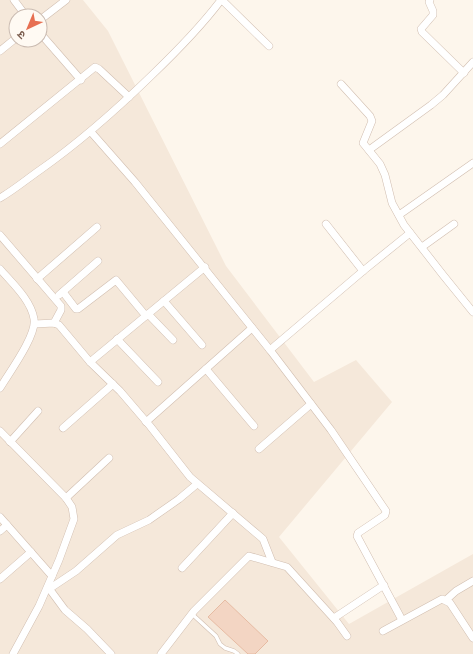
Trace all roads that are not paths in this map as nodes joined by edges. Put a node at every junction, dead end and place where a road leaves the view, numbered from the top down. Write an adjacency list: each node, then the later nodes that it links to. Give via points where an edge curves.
1 (66, 0): 4 (street)
2 (222, 0): 7 (street); 13 (street, via 186,41)
3 (430, 0): 10 (street, via 433,15 422,26 422,32)
4 (48, 14)
5 (48, 42): 11 (street)
6 (8, 44): 8 (street)
7 (269, 46)
8 (0, 51)
9 (473, 62): 10 (street)
10 (464, 73): 16 (street, via 444,95)
11 (81, 80): 13 (street, via 97,67); 15 (street, via 70,86)
12 (341, 84): 16 (street, via 370,116 372,121 363,143)
13 (129, 97): 14 (street)
14 (91, 132): 18 (street); 27 (street)
15 (0, 144)
16 (369, 150): 19 (street, via 380,164 392,203)
17 (473, 163): 19 (street)
18 (0, 198)
19 (399, 215): 23 (street)
20 (326, 224): 29 (street)
21 (454, 224): 25 (street)
22 (97, 227): 30 (street)
23 (410, 233): 25 (street); 29 (street)
24 (0, 235): 30 (street)
25 (422, 247): 34 (street)
26 (98, 261): 31 (street)
27 (204, 267): 33 (street); 38 (street)
28 (0, 268): 37 (street, via 24,297 33,313)
29 (363, 271): 42 (street)
30 (37, 279): 32 (street)
31 (63, 292): 32 (street); 35 (street, via 78,309 116,280)
32 (54, 299): 36 (street, via 62,310)
33 (164, 301): 35 (street); 41 (street)
34 (473, 312)
35 (147, 315): 39 (street); 40 (street)
36 (54, 323): 37 (street); 43 (street, via 59,325)
37 (35, 324): 47 (street, via 31,336)
38 (252, 328): 42 (street); 44 (street)
39 (117, 339): 43 (street); 45 (street)
40 (172, 340)
41 (202, 345)
42 (270, 350): 48 (street)
43 (90, 362): 46 (street)
44 (206, 369): 50 (street); 51 (street)
45 (158, 382)
46 (113, 384): 50 (street); 52 (street)
47 (0, 388)
48 (311, 404): 55 (street); 69 (street, via 386,511 357,535)
49 (38, 411): 54 (street)
50 (146, 422): 57 (street)
51 (254, 426)
52 (63, 428)
53 (0, 431): 54 (street)
54 (10, 442): 58 (street)
55 (259, 450)
56 (109, 458): 58 (street)
57 (197, 484): 59 (street); 70 (street, via 149,520 116,535 76,571)
58 (66, 498): 66 (street, via 72,507 74,519)
59 (233, 513): 64 (street, via 263,539); 65 (street)
60 (0, 517): 61 (street)
61 (7, 525): 62 (street); 63 (street)
62 (0, 531)
63 (31, 552): 66 (street); 67 (street)
64 (272, 562): 72 (street, via 246,557); 73 (street, via 287,567)
65 (182, 568)
66 (52, 576): 70 (street)
67 (0, 579)
68 (473, 581): 71 (street, via 456,590)
69 (384, 585): 73 (street); 74 (street)
70 (49, 588): 78 (street); 79 (street, via 65,610)
71 (446, 600): 74 (street, via 442,599); 77 (street)
72 (192, 614): 80 (street); 81 (lane, via 216,636 220,644)
73 (334, 618): 76 (street)
74 (402, 620): 75 (street)
75 (383, 631)
76 (347, 636)
77 (473, 638)
78 (13, 654)
79 (110, 654)
80 (161, 654)
81 (238, 654)

